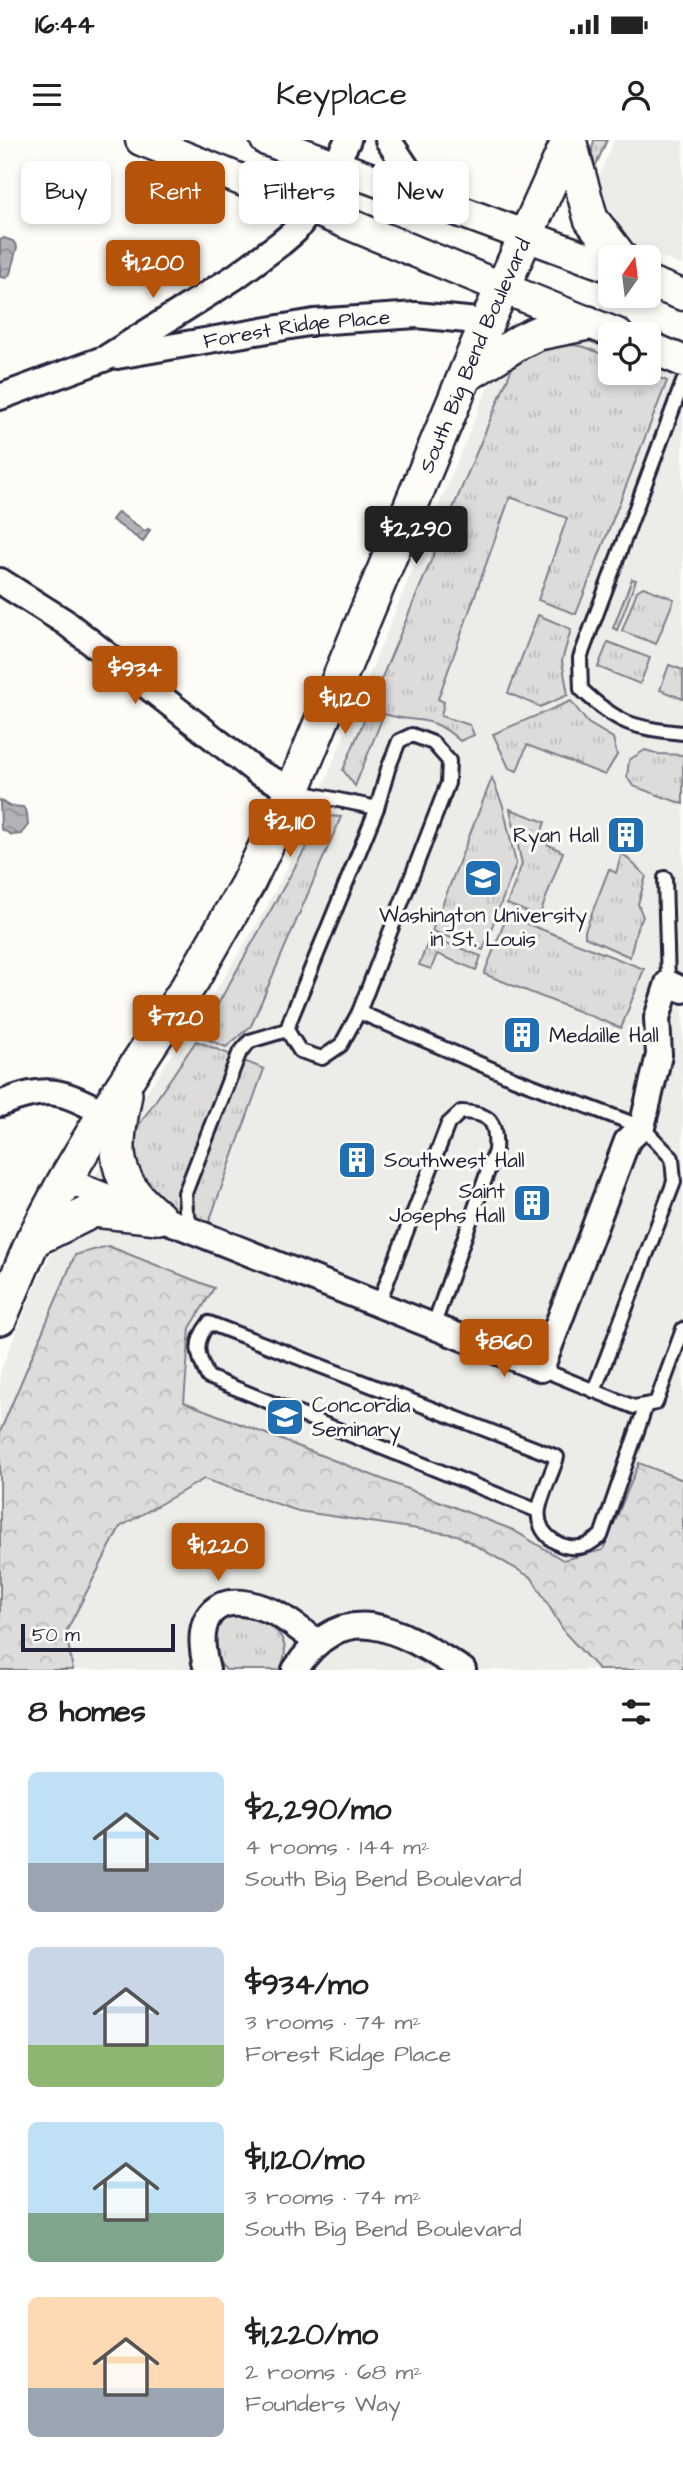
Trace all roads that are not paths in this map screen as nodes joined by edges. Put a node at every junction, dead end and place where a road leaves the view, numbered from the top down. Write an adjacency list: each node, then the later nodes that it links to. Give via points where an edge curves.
1 (141, 140): 8 (street)
2 (266, 140): 5 (street)
3 (388, 140): 6 (street)
4 (569, 140): 12 (main road, South Big Bend Boulevard); 13 (main road, via 591,219)
5 (341, 153): 7 (street)
6 (402, 161)
7 (373, 170)
8 (239, 179)
9 (469, 214): 12 (street)
10 (300, 224): 22 (street, Forest Ridge Place, via 244,271)
11 (350, 224): 16 (street)
12 (526, 235): 14 (street); 16 (main road, South Big Bend Boulevard)
13 (611, 245)
14 (598, 262)
15 (662, 287): 17 (street)
16 (503, 289): 18 (main road, South Big Bend Boulevard); 19 (street)
17 (683, 295)
18 (487, 322): 22 (street, Forest Ridge Place, via 416,315 314,322); 24 (main road, South Big Bend Boulevard)
19 (598, 326)
20 (598, 328): 24 (main road, via 538,332)
21 (661, 352): 23 (street)
22 (106, 358): 26 (street, Forest Ridge Place)
23 (683, 361)
24 (465, 376): 29 (main road, South Big Bend Boulevard)
25 (683, 382): 28 (lane, via 580,658 581,689 620,720 648,730)
26 (0, 397)
27 (0, 581): 29 (street, via 65,622 257,772)
28 (683, 733)
29 (293, 790): 30 (lane); 35 (main road, South Big Bend Boulevard, via 247,886)
30 (377, 808): 33 (lane, via 399,741 412,735 433,743 449,761 448,783); 34 (lane)
31 (665, 878): 32 (lane)
32 (675, 986): 38 (street, via 657,1018 659,1055)
33 (359, 1012): 34 (lane, via 341,1045 322,1058 300,1051); 38 (lane)
34 (287, 1030): 42 (lane, via 250,1041 239,1054 186,1193)
35 (128, 1078): 37 (main road, South Big Bend Boulevard); 41 (main road, via 118,1139 121,1169 128,1188)
36 (0, 1104): 37 (street, via 26,1093 62,1093)
37 (105, 1114): 40 (main road, South Big Bend Boulevard)
38 (642, 1127): 39 (lane); 48 (street, via 627,1141)
39 (677, 1159): 49 (lane, via 674,1182)
40 (65, 1180): 41 (street); 43 (main road, South Big Bend Boulevard)
41 (159, 1216): 42 (street); 43 (main road, via 94,1210)
42 (193, 1230): 44 (street)
43 (33, 1240): 45 (main road, South Big Bend Boulevard)
44 (379, 1305): 46 (street); 46 (lane, via 448,1124 461,1112 487,1117 496,1129 495,1151)
45 (0, 1318)
46 (433, 1327): 48 (street)
47 (683, 1329): 50 (lane, via 656,1403)
48 (541, 1369): 49 (lane)
49 (594, 1391): 50 (lane, via 634,1407)
50 (646, 1405): 51 (lane, via 601,1536 586,1545 563,1546 548,1538)
51 (538, 1511): 51 (lane, via 557,1457 209,1323 199,1336 199,1359 208,1377)
52 (317, 1641): 53 (street, via 274,1612 243,1601 220,1606 203,1626 201,1645); 54 (street); 55 (street, via 348,1626 379,1626 410,1637)
53 (207, 1670)
54 (295, 1670)
55 (463, 1670)

